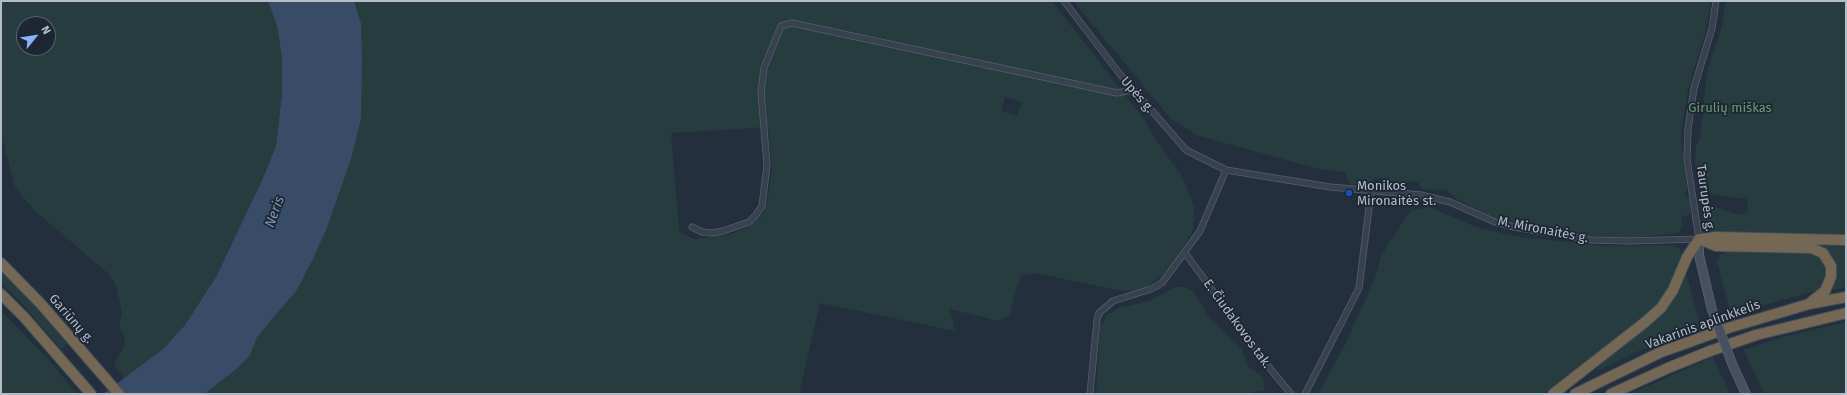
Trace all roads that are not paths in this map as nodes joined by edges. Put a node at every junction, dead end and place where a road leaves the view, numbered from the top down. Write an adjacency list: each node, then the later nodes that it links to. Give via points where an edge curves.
1 (1064, 1): 3 (street, Upės g.)
2 (1716, 1): 7 (street, Taurupės g., via 1712,28 1694,88 1688,129 1687,159)
3 (1133, 90): 4 (street, Upės g., via 1186,150); 6 (street, via 1117,93 792,23 781,26 764,68 760,92 767,165 762,206 749,222 723,231 702,232)
4 (1226, 170): 5 (street, M. Mironaitės g., via 1288,182); 9 (street, via 1200,231)
5 (1371, 192): 7 (street, M. Mironaitės g., via 1420,195 1450,202 1501,223 1591,240); 19 (street, via 1360,288)
6 (692, 227)
7 (1699, 239): 8 (highway, via 1716,237); 13 (highway, via 1716,246 1811,248 1822,253 1829,260 1831,277 1825,291); 20 (highway, via 1661,308); 23 (main road, Taurupės g., bridge, via 1699,255 1712,310)
8 (1846, 240)
9 (1185, 253): 17 (street, via 1157,287 1113,300 1099,312); 18 (street, E. Čiudakovos tak.)
10 (1, 263): 16 (highway, Gariūnų g., via 41,304)
11 (1, 294): 15 (highway)
12 (1846, 297): 13 (highway, Vakarinis aplinkkelis)
13 (1809, 304): 21 (highway, Vakarinis aplinkkelis, via 1728,328 1661,352)
14 (1846, 313): 22 (highway, Vakarinis aplinkkelis, via 1756,335 1668,368)
15 (91, 394)
16 (119, 394)
17 (1090, 394)
18 (1291, 394)
19 (1305, 394)
20 (1553, 394)
21 (1575, 394)
22 (1611, 394)
23 (1746, 394)

